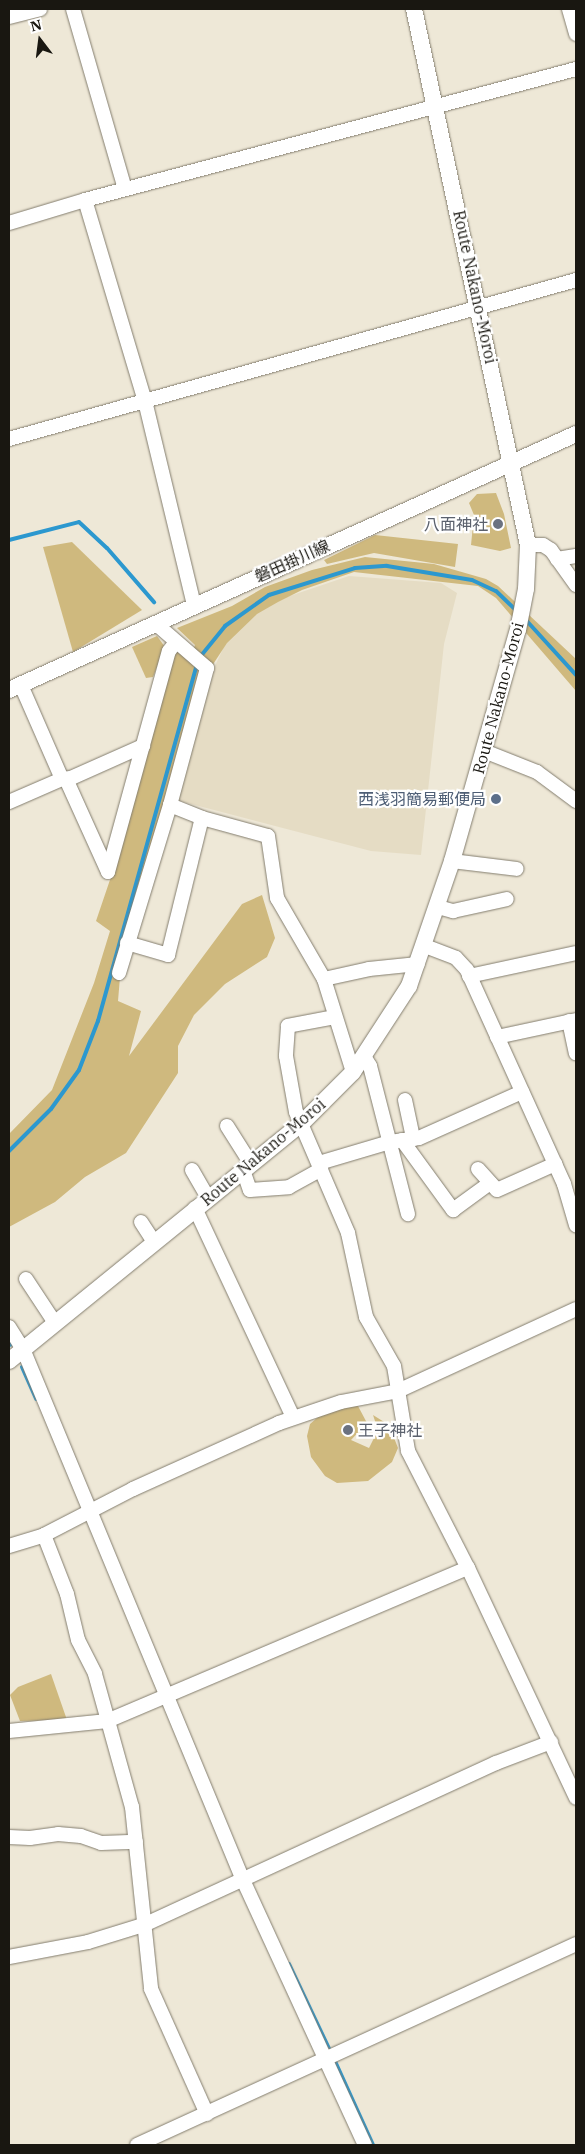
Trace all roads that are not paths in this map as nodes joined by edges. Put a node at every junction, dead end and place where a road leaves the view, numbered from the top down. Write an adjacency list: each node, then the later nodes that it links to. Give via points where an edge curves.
1 (40, 9): 5 (street)
2 (73, 9): 9 (street)
3 (414, 9): 8 (main road, Route Nakano-Moroi)
4 (569, 9): 6 (street)
5 (9, 17)
6 (576, 34)
7 (576, 69): 8 (street)
8 (437, 108): 9 (street); 13 (main road, Route Nakano-Moroi)
9 (126, 189): 10 (street)
10 (85, 200): 11 (street); 14 (street)
11 (9, 223)
12 (576, 280): 13 (street)
13 (480, 308): 14 (street); 17 (main road, Route Nakano-Moroi)
14 (145, 402): 16 (street); 22 (street)
15 (576, 434): 17 (main road, 磐田掛川線)
16 (9, 439)
17 (512, 462): 18 (main road, Route Nakano-Moroi); 22 (main road, 磐田掛川線)
18 (528, 545): 20 (street, via 543,544); 27 (main road, Route Nakano-Moroi, via 526,589 518,630)
19 (576, 556): 20 (street)
20 (557, 559): 21 (street)
21 (576, 585)
22 (194, 605): 23 (main road, 磐田掛川線)
23 (155, 623): 24 (street); 25 (main road, 磐田掛川線)
24 (176, 642): 26 (street, via 169,651); 31 (street, via 207,668)
25 (15, 688): 28 (street)
26 (143, 746): 28 (street); 28 (street, via 108,872)
27 (484, 750): 29 (street, via 537,772); 33 (main road, Route Nakano-Moroi)
28 (64, 779): 30 (street)
29 (576, 801)
30 (9, 802)
31 (170, 805): 32 (street); 37 (street)
32 (202, 818): 37 (street, via 168,954); 43 (street, via 268,836 277,898)
33 (452, 861): 34 (street); 36 (main road, Route Nakano-Moroi)
34 (517, 869)
35 (507, 899): 36 (street, via 452,910)
36 (438, 907): 38 (main road, Route Nakano-Moroi)
37 (127, 943): 41 (street)
38 (425, 946): 40 (main road, Route Nakano-Moroi); 42 (street, via 456,958)
39 (576, 953): 42 (street)
40 (418, 964): 43 (street, via 369,968); 48 (main road, Route Nakano-Moroi, via 404,994)
41 (119, 973)
42 (469, 976): 46 (street)
43 (324, 979): 44 (street)
44 (335, 1017): 49 (street); 52 (street, via 288,1026 286,1056 296,1112)
45 (573, 1020): 46 (street); 47 (street)
46 (497, 1037): 50 (street)
47 (576, 1053)
48 (364, 1056): 49 (main road, Route Nakano-Moroi); 54 (street)
49 (353, 1072): 52 (main road, Route Nakano-Moroi)
50 (522, 1092): 54 (street, via 434,1133); 55 (street)
51 (406, 1100): 54 (street)
52 (302, 1123): 56 (street); 57 (main road, Route Nakano-Moroi)
53 (227, 1126): 57 (street)
54 (402, 1140): 56 (street); 60 (street, via 453,1210); 63 (street)
55 (555, 1164): 60 (street, via 497,1190); 65 (street, via 571,1202)
56 (320, 1166): 57 (street, via 289,1187 250,1190); 73 (street, via 348,1233 366,1317 394,1366)
57 (247, 1167): 61 (main road, Route Nakano-Moroi)
58 (478, 1169): 60 (street)
59 (192, 1170): 61 (street)
60 (490, 1183)
61 (208, 1198): 62 (main road, Route Nakano-Moroi)
62 (195, 1208): 66 (main road, Route Nakano-Moroi); 74 (street)
63 (408, 1214)
64 (141, 1222): 66 (street)
65 (576, 1225)
66 (154, 1242): 69 (main road, Route Nakano-Moroi)
67 (26, 1279): 69 (street)
68 (576, 1309): 73 (street)
69 (55, 1323): 71 (main road, Route Nakano-Moroi)
70 (9, 1327): 71 (street)
71 (23, 1349): 72 (main road, Route Nakano-Moroi); 75 (street)
72 (9, 1361)
73 (398, 1390): 74 (street, via 341,1402); 78 (street, via 408,1451)
74 (293, 1417): 75 (street)
75 (88, 1511): 76 (street); 79 (street)
76 (44, 1535): 77 (street); 80 (street, via 67,1594 78,1640 95,1674)
77 (9, 1546)
78 (468, 1568): 79 (street); 82 (street)
79 (167, 1697): 80 (street); 86 (street)
80 (107, 1721): 81 (street); 85 (street, via 132,1808)
81 (9, 1731)
82 (551, 1742): 83 (street); 86 (street, via 496,1763)
83 (576, 1798)
84 (9, 1837): 85 (street, via 58,1834 81,1836 101,1843)
85 (136, 1842): 87 (street)
86 (243, 1880): 87 (street); 90 (street)
87 (146, 1924): 89 (street, via 88,1942); 91 (street, via 150,1989)
88 (576, 1944): 90 (street)
89 (9, 1957)
90 (327, 2059): 91 (street); 93 (street)
91 (207, 2114): 92 (street)
92 (137, 2145)
93 (365, 2145)

